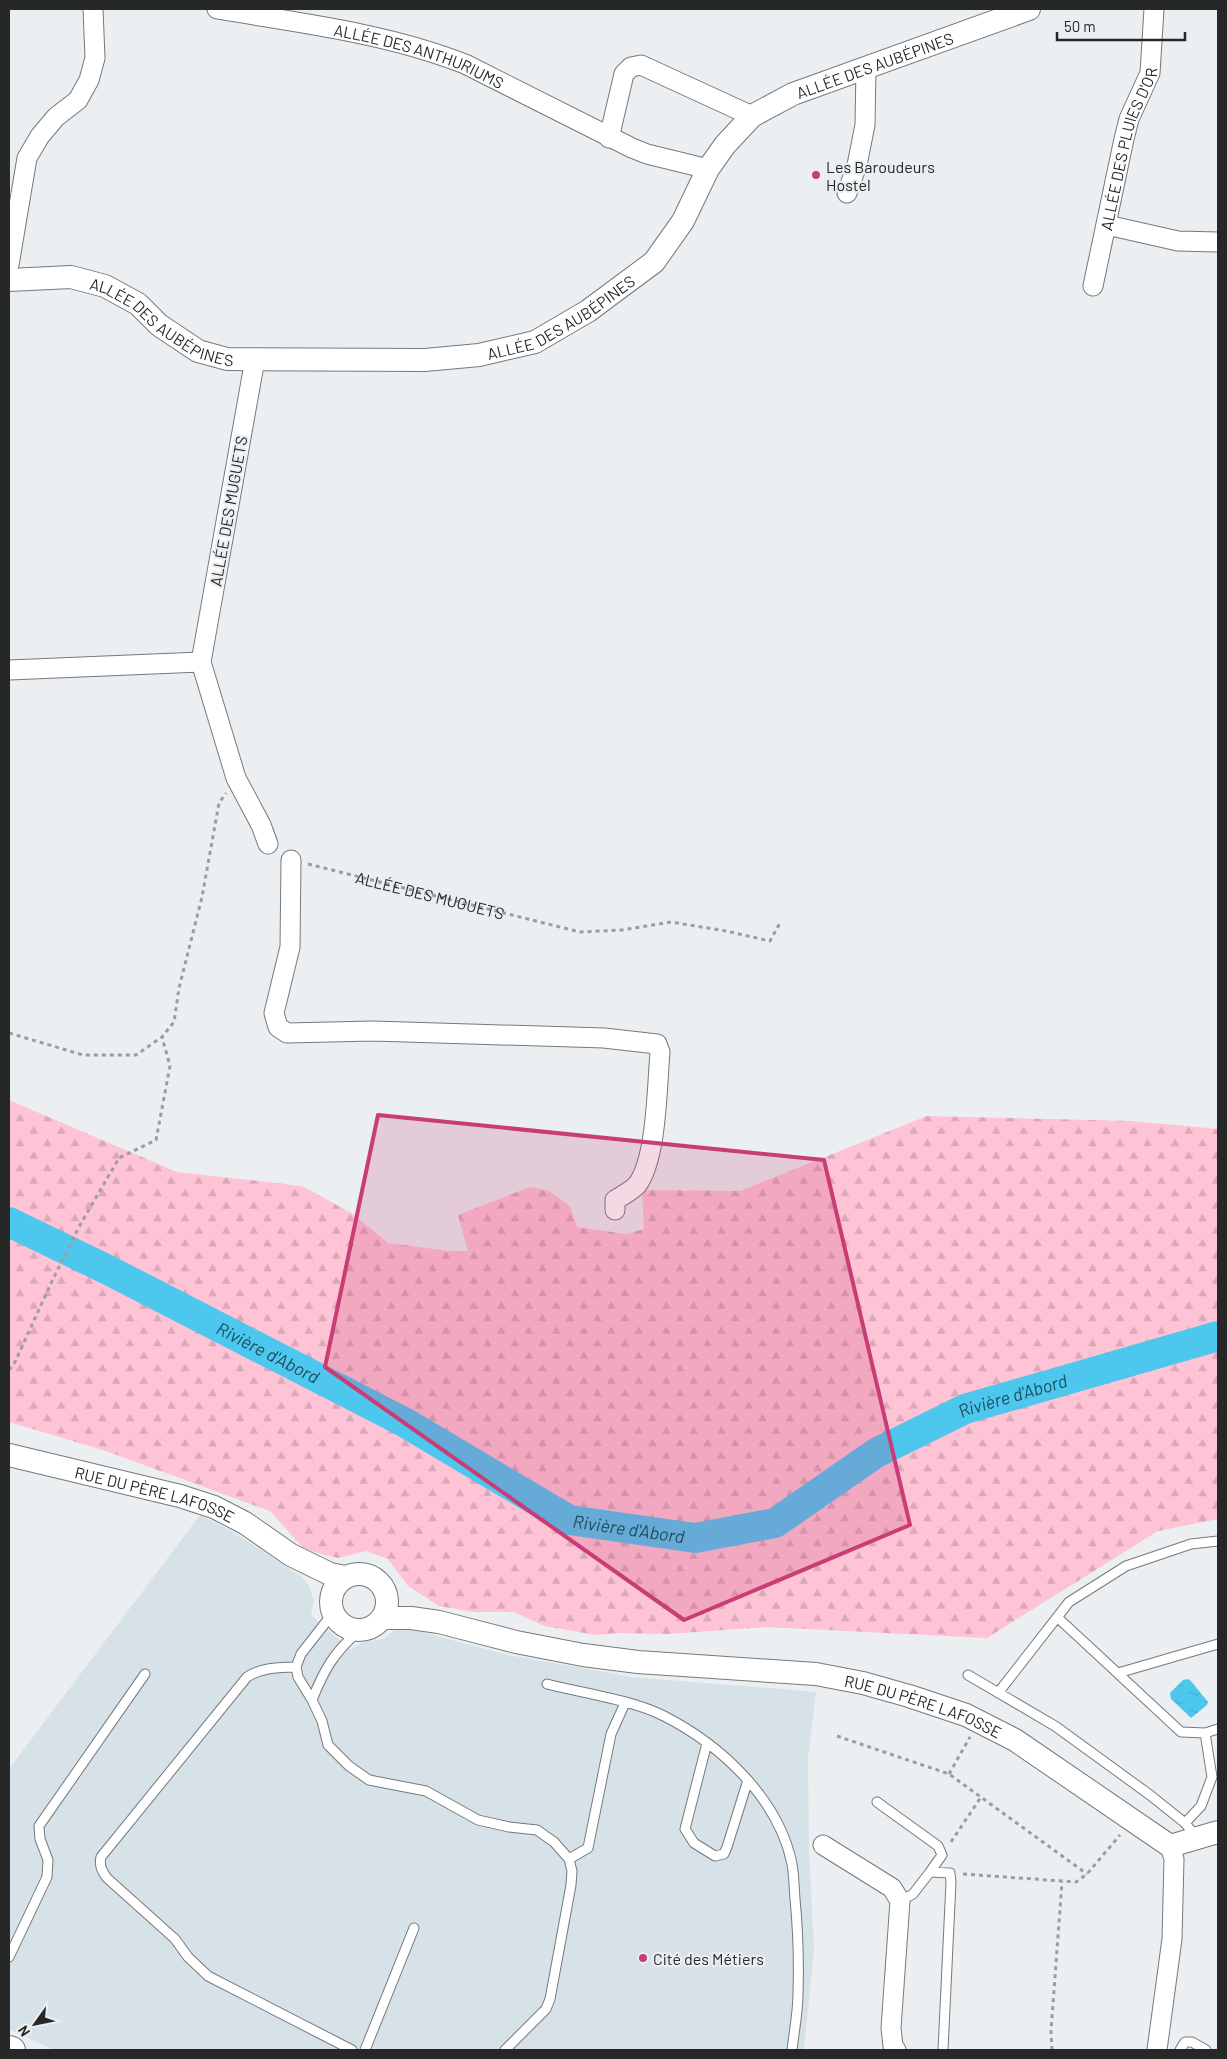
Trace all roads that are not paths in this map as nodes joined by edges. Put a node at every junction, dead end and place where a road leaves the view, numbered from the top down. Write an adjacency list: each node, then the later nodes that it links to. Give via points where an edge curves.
1 (93, 9): 12 (street, via 95,58 89,80 78,100 56,117 27,158)
2 (217, 9): 7 (street, ALLÉE DES ANTHURIUMS, via 358,34 447,57)
3 (1029, 9): 5 (street, ALLÉE DES AUBÉPINES)
4 (1154, 9): 10 (street, ALLÉE DES PLUIES D'OR, via 1150,73 1129,119)
5 (866, 67): 6 (street, ALLÉE DES AUBÉPINES, via 793,94); 9 (street, via 865,125 857,165)
6 (752, 116): 7 (street, via 641,65 631,66 624,74); 8 (street, ALLÉE DES AUBÉPINES, via 725,144)
7 (609, 138): 8 (street, ALLÉE DES ANTHURIUMS, via 647,154)
8 (708, 169): 15 (street, ALLÉE DES AUBÉPINES, via 683,221 654,262 588,311 535,342 479,355 425,360)
9 (847, 193)
10 (1107, 224): 11 (street, via 1178,241); 14 (street, ALLÉE DES PLUIES D'OR)
11 (1218, 242)
12 (9, 265)
13 (9, 280): 15 (street, ALLÉE DES AUBÉPINES, via 71,277 105,286 138,304 160,325 198,351 227,359)
14 (1093, 286)
15 (255, 359): 16 (street, ALLÉE DES MUGUETS)
16 (201, 662): 17 (street); 18 (street, ALLÉE DES MUGUETS, via 236,778)
17 (9, 670)
18 (268, 844)
19 (291, 860): 20 (street, via 290,947 274,1013 278,1026 287,1033 383,1031 604,1038 657,1044 660,1052 650,1153 639,1183 615,1200)
20 (615, 1210)
21 (9, 1455): 23 (street, RUE DU PÈRE LAFOSSE, via 214,1507 245,1522)
22 (1218, 1541): 27 (lane, via 1191,1544 1126,1566 1069,1602)
23 (291, 1555): 24 (street, RUE DU PÈRE LAFOSSE, via 330,1574); 26 (street, RUE DU PÈRE LAFOSSE)
24 (345, 1577): 25 (street, via 370,1575); 26 (street, via 334,1589)
25 (387, 1594): 28 (street, via 387,1610); 29 (street, RUE DU PÈRE LAFOSSE)
26 (332, 1605): 30 (street, via 339,1622); 32 (lane)
27 (1057, 1617): 33 (lane); 37 (lane)
28 (383, 1618): 29 (street, RUE DU PÈRE LAFOSSE); 30 (street, via 368,1630)
29 (439, 1622): 48 (street, RUE DU PÈRE LAFOSSE, via 583,1655 638,1662 816,1674 908,1696 966,1714 1015,1740)
30 (359, 1631): 38 (lane, via 344,1644 323,1672)
31 (1218, 1644): 33 (lane)
32 (296, 1667): 38 (lane, via 298,1677); 54 (lane, via 264,1669 247,1677 101,1857 100,1863 107,1878 175,1939 208,1976)
33 (1118, 1673): 41 (lane, via 1181,1732)
34 (145, 1674): 53 (lane, via 39,1826 48,1860 47,1876)
35 (968, 1675): 37 (lane)
36 (547, 1684): 39 (lane)
37 (998, 1693): 45 (lane, via 1055,1726)
38 (312, 1700): 49 (lane, via 328,1745 349,1766 370,1780 426,1791 478,1820 509,1828 537,1830 554,1842)
39 (625, 1703): 42 (lane, via 664,1716); 49 (lane, via 611,1734 588,1848)
40 (1218, 1729): 41 (lane)
41 (1205, 1733): 45 (lane, via 1212,1777)
42 (707, 1743): 43 (lane); 43 (lane, via 685,1829 694,1842 715,1856 724,1854)
43 (748, 1780): 57 (lane, via 780,1830 792,1864 798,1995)
44 (878, 1802): 50 (lane, via 938,1846 942,1855)
45 (1191, 1831): 46 (street); 48 (street)
46 (1218, 1832)
47 (823, 1845): 51 (street, via 892,1888)
48 (1170, 1846): 60 (street, via 1174,1859 1172,1939)
49 (569, 1859): 56 (lane, via 571,1885 550,1999 546,2009)
50 (930, 1872): 51 (lane, via 913,1894); 59 (lane, via 950,1873 952,1882)
51 (900, 1901): 58 (street, via 891,2028 892,2046)
52 (414, 1928): 55 (lane)
53 (9, 1957)
54 (352, 2050)
55 (365, 2050)
56 (505, 2050)
57 (792, 2050)
58 (896, 2050)
59 (943, 2050)
60 (1157, 2050)
61 (1180, 2050): 62 (lane, via 1185,2042)
62 (1206, 2050)

